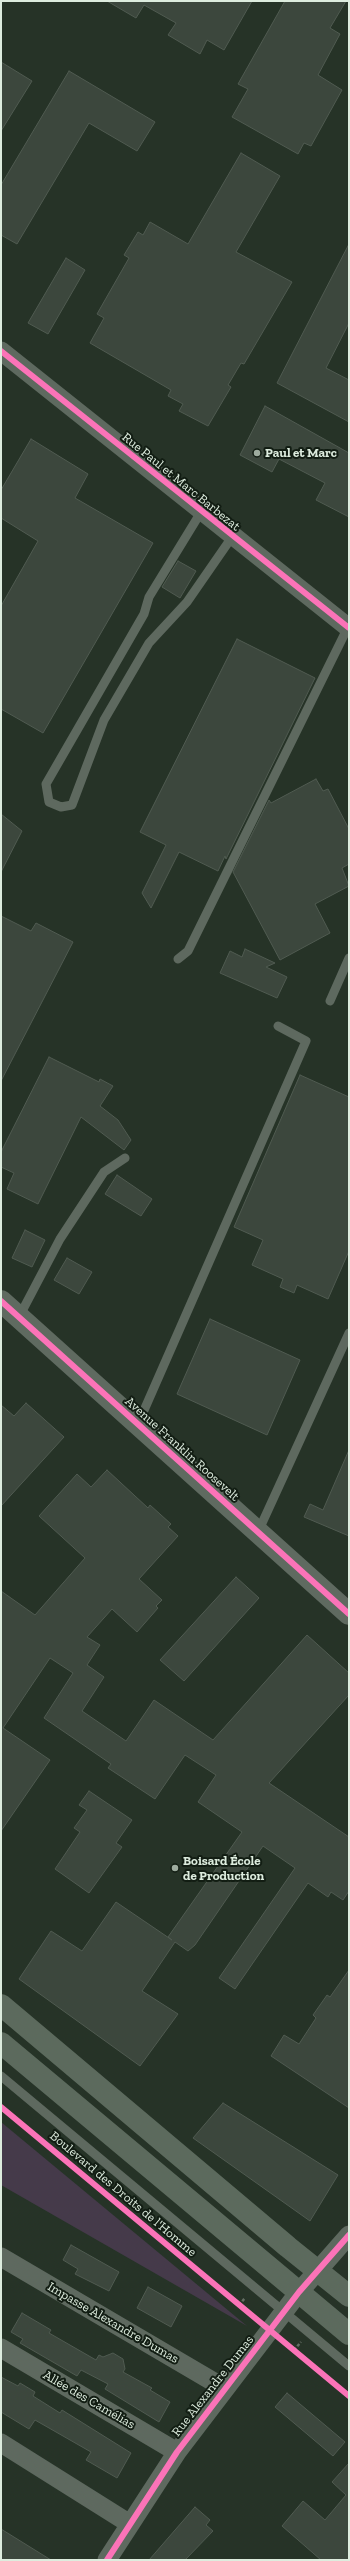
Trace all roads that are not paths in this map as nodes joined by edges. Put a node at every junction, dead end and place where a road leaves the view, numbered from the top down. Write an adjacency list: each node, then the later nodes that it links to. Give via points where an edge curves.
1 (1, 350): 2 (street, Rue Paul et Marc Barbezat)
2 (201, 512): 3 (street, Rue Paul et Marc Barbezat); 3 (lane, via 148,597 144,614 46,784 49,802 61,807 72,805 104,720 148,643 187,602)
3 (232, 537): 4 (street, Rue Paul et Marc Barbezat)
4 (348, 628): 6 (lane, via 188,951)
5 (349, 958): 7 (lane)
6 (178, 959)
7 (330, 1001)
8 (278, 1026): 13 (lane, via 306,1041)
9 (125, 1158): 11 (lane, via 104,1172 60,1239)
10 (1, 1301): 11 (street, Avenue Franklin Roosevelt)
11 (19, 1317): 13 (street, Avenue Franklin Roosevelt)
12 (349, 1333): 14 (lane)
13 (138, 1424): 14 (street, Avenue Franklin Roosevelt)
14 (258, 1532): 15 (street, Avenue Franklin Roosevelt)
15 (349, 1614)
16 (1, 2005): 21 (main road)
17 (1, 2042): 22 (main road)
18 (1, 2076): 24 (lane, Boulevard des Droits de l'Homme)
19 (349, 2235): 21 (street, Rue Alexandre Dumas)
20 (1, 2258): 28 (street, Impasse Alexandre Dumas)
21 (317, 2270): 22 (street, Rue Alexandre Dumas); 23 (main road)
22 (299, 2292): 24 (street, Rue Alexandre Dumas); 25 (main road)
23 (349, 2296)
24 (283, 2312): 27 (lane, Boulevard des Droits de l'Homme); 28 (street, Rue Alexandre Dumas)
25 (349, 2334)
26 (1, 2348): 30 (street, Allée des Camélias)
27 (349, 2366)
28 (224, 2388): 30 (street, Rue Alexandre Dumas)
29 (1, 2443): 31 (street)
30 (177, 2452): 31 (street, Rue Alexandre Dumas)
31 (130, 2524): 32 (street, Rue Alexandre Dumas)
32 (107, 2560)

